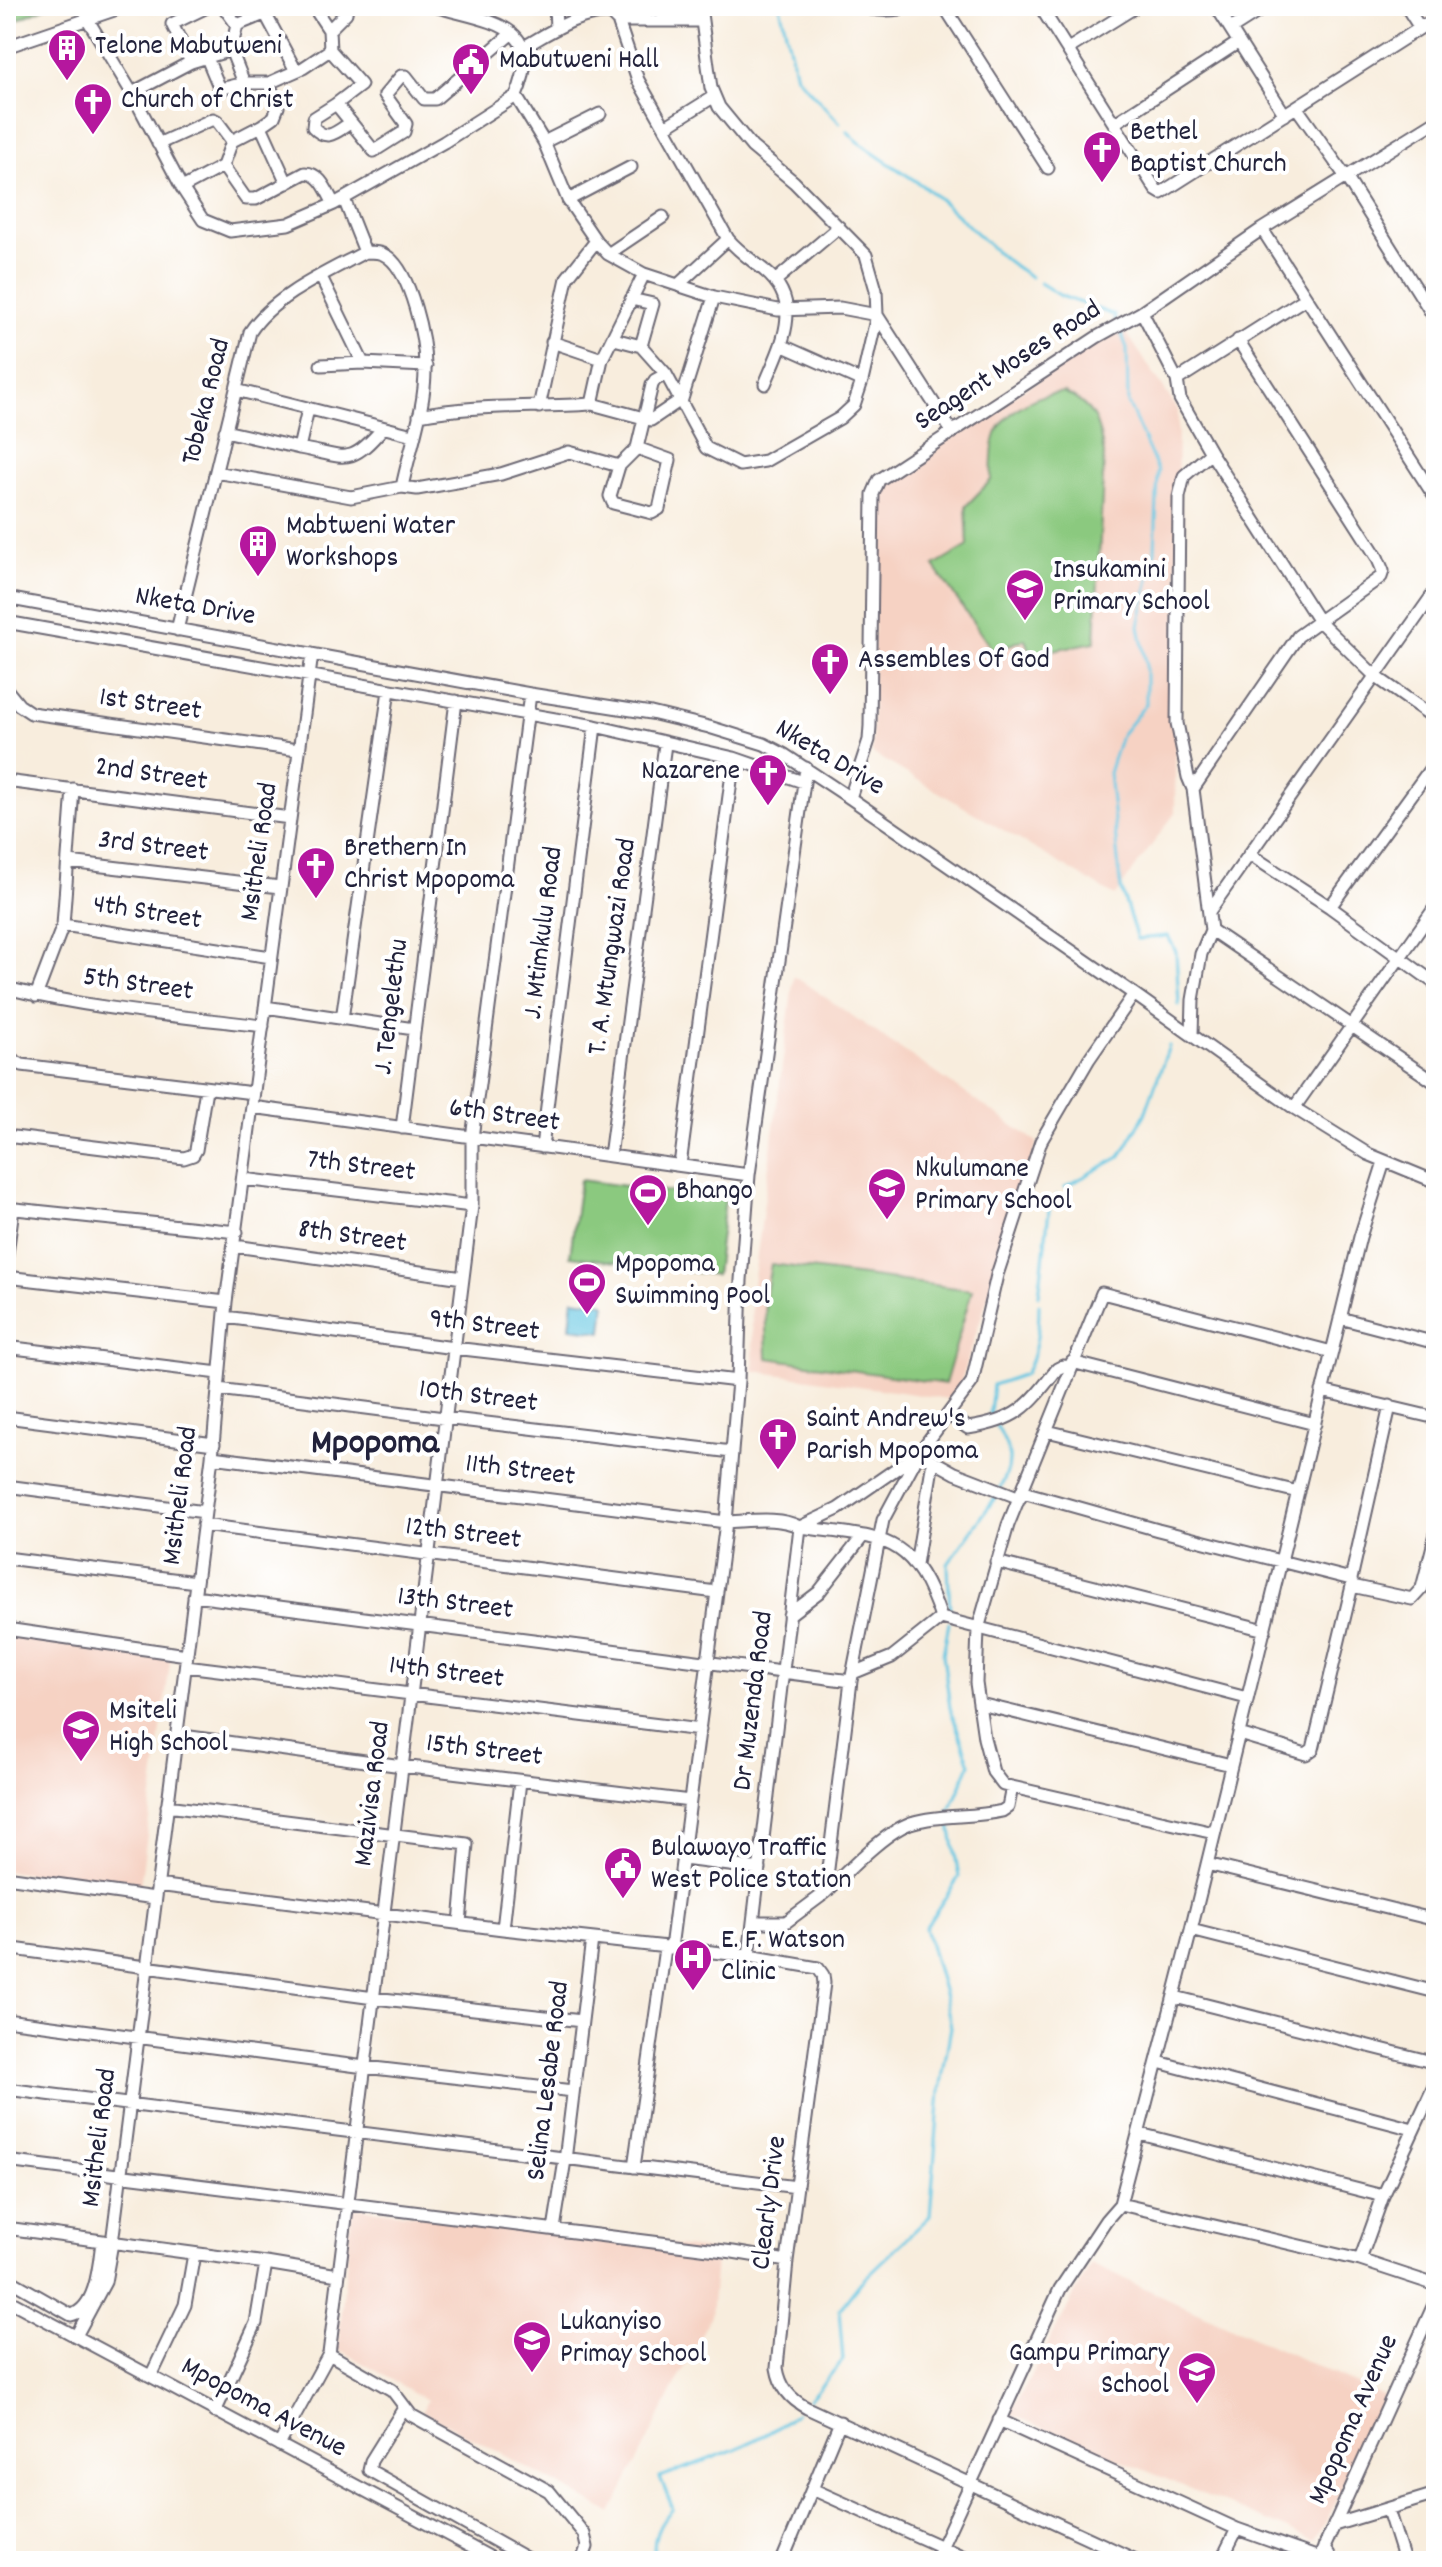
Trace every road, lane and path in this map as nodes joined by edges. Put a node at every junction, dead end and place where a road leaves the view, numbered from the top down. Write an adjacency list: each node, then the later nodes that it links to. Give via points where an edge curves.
1 (126, 6): 19 (street)
2 (223, 6): 23 (street)
3 (284, 6): 18 (street)
4 (313, 6): 26 (street)
5 (347, 6): 26 (street)
6 (435, 6): 27 (street, via 481,16)
7 (555, 6): 24 (street)
8 (700, 6): 21 (street)
9 (860, 6): 10 (street)
10 (913, 6)
11 (944, 6): 57 (street)
12 (1040, 6): 32 (street)
13 (1137, 6): 32 (street)
14 (1216, 6): 25 (street)
15 (1267, 6): 25 (street)
16 (1406, 6): 22 (street)
17 (202, 7): 36 (street, via 172,24)
18 (266, 15): 23 (street); 37 (street)
19 (88, 20): 30 (street); 40 (street)
20 (618, 21): 21 (street); 24 (street, via 599,12); 51 (street, via 638,80)
21 (702, 21): 42 (street)
22 (1428, 22): 28 (street); 44 (street)
23 (237, 25): 33 (street)
24 (556, 29): 31 (street)
25 (1231, 29): 29 (street)
26 (329, 30): 34 (street)
27 (512, 33): 31 (street); 48 (street, via 435,99 424,99 411,80 401,76 385,95 406,128 378,150)
28 (1436, 33)
29 (1239, 42): 46 (street); 49 (street)
30 (6, 47)
31 (522, 48): 41 (street, via 526,74)
32 (1068, 49): 49 (street)
33 (231, 50): 35 (street); 38 (street)
34 (330, 50): 37 (street); 43 (street, via 361,85)
35 (207, 58): 36 (street); 38 (street, via 220,89)
36 (191, 62): 40 (street)
37 (296, 71): 39 (street)
38 (244, 83): 39 (street)
39 (269, 83): 50 (street, via 278,107)
40 (132, 93): 54 (street)
41 (516, 96): 53 (street); 62 (street)
42 (713, 97): 51 (street); 64 (street, via 752,147)
43 (336, 104): 48 (street); 48 (street, via 314,118 313,127 326,136)
44 (1297, 108): 46 (street); 58 (street)
45 (600, 114): 53 (street)
46 (1285, 115): 49 (street, via 1161,193)
47 (1436, 121): 58 (street, Seagent Moses Road)
48 (350, 123)
49 (1115, 123)
50 (261, 126): 52 (street); 59 (street)
51 (665, 127): 66 (street)
52 (232, 141): 54 (street, via 213,119); 55 (street)
53 (544, 142): 61 (street)
54 (158, 144): 60 (street)
55 (223, 166): 59 (street, via 246,199); 60 (street)
56 (631, 167): 61 (street)
57 (1048, 168)
58 (1346, 177): 65 (street, Seagent Moses Road); 80 (street)
59 (287, 183): 62 (street, via 305,173 317,175)
60 (182, 188): 62 (street, via 203,220 230,231 276,227)
61 (568, 200): 67 (street)
62 (339, 201): 68 (street)
63 (663, 217): 69 (street)
64 (839, 227): 72 (street); 79 (street, via 859,245 871,267)
65 (1262, 229): 75 (street); 78 (street, Seagent Moses Road)
66 (728, 239): 72 (street); 73 (street)
67 (596, 241): 69 (street); 83 (street, via 567,278)
68 (365, 252): 71 (street, Tobeka Road); 89 (street, via 391,259 404,276)
69 (608, 254): 70 (street)
70 (644, 274): 73 (street); 76 (street)
71 (321, 277): 87 (street); 94 (street, Tobeka Road, via 259,319 250,332)
72 (775, 281): 77 (street)
73 (678, 285): 74 (street)
74 (714, 297): 77 (street); 95 (street)
75 (1306, 298): 82 (street); 111 (street)
76 (631, 299): 81 (street); 85 (street, via 653,304)
77 (788, 311): 79 (street, via 840,308); 84 (street)
78 (1142, 312): 91 (street); 102 (street, Seagent Moses Road)
79 (877, 315): 92 (street); 102 (street)
80 (1436, 320)
81 (614, 339): 85 (street); 86 (street)
82 (1238, 340): 91 (street); 114 (street, via 1382,565 1381,577)
83 (552, 342): 86 (street); 97 (street)
84 (781, 345): 92 (street); 93 (street)
85 (641, 346): 90 (street)
86 (602, 359): 96 (street)
87 (363, 363): 88 (street); 89 (street)
88 (321, 365)
89 (426, 366): 99 (street)
90 (666, 374): 95 (street); 100 (street, via 652,385)
91 (1177, 380): 107 (street, via 1180,399)
92 (862, 381): 95 (street, via 851,410 756,464 740,465 706,448)
93 (765, 384)
94 (236, 390): 98 (street); 103 (street, Tobeka Road)
95 (682, 399): 100 (street, via 657,419)
96 (592, 404): 97 (street); 100 (street)
97 (539, 407): 99 (street, via 460,407)
98 (308, 409): 101 (street); 105 (street)
99 (419, 415): 104 (street)
100 (642, 420): 106 (street)
101 (383, 428): 104 (street); 105 (street, via 355,455)
102 (951, 430): 136 (street, Seagent Moses Road, via 875,486 869,740)
103 (225, 431): 105 (street); 109 (street, Tobeka Road)
104 (413, 435): 110 (street)
105 (299, 448)
106 (637, 448): 108 (street); 108 (street, via 670,460 657,512 610,500)
107 (1211, 453): 114 (street); 135 (street, via 1184,476 1179,497 1177,723)
108 (619, 466): 110 (street, via 573,451 501,474)
109 (216, 472): 110 (street, via 351,497); 116 (street, Tobeka Road)
110 (402, 487)
111 (1435, 494)
112 (1436, 590): 118 (street)
113 (6, 598): 116 (street, Nketa Drive)
114 (1318, 620): 118 (street); 135 (street, via 1298,636)
115 (6, 622): 119 (street)
116 (177, 630): 117 (street, Nketa Drive)
117 (312, 654): 119 (street, Msitheli Road); 122 (street, Nketa Drive)
118 (1375, 676): 125 (street); 138 (street)
119 (308, 677): 121 (street); 128 (street, Msitheli Road)
120 (6, 689): 128 (street, 1st Street, via 31,713)
121 (389, 690): 123 (street); 153 (street)
122 (530, 694): 124 (street, Mazivisa Road); 131 (street, Nketa Drive, via 709,727 764,744)
123 (456, 701): 124 (street); 156 (street, J. Tengelethu)
124 (527, 713): 126 (street); 166 (street, Mazivisa Road)
125 (1436, 719)
126 (595, 726): 127 (street); 167 (street, J. Mtimkulu Road)
127 (665, 744): 129 (street); 168 (street, T. A. Mtungwazi Road)
128 (298, 750): 137 (street, Msitheli Road)
129 (734, 758): 133 (street); 170 (street)
130 (1436, 761): 142 (street)
131 (806, 768): 133 (street); 136 (street, Nketa Drive)
132 (6, 781): 134 (street, 2nd Street)
133 (803, 782): 171 (street)
134 (73, 789): 137 (street, 2nd Street); 139 (street)
135 (1193, 789): 143 (street)
136 (850, 798): 150 (street, Nketa Drive)
137 (290, 818): 140 (street, Msitheli Road)
138 (1249, 854): 142 (street); 143 (street)
139 (69, 862): 140 (street, 3rd Street); 144 (street)
140 (280, 887): 146 (street, Msitheli Road)
141 (1436, 906): 147 (street)
142 (1330, 907): 147 (street)
143 (1210, 910): 145 (street)
144 (63, 925): 146 (street, 4th Street); 151 (street)
145 (1211, 930): 155 (street); 157 (street, via 1201,954)
146 (271, 957): 152 (street, Msitheli Road)
147 (1399, 958): 148 (street); 155 (street)
148 (1436, 984)
149 (6, 988): 151 (street, 5th Street)
150 (1134, 994): 157 (street, Nketa Drive); 194 (street, via 1041,1141 997,1275 972,1382)
151 (36, 996): 154 (street, 5th Street)
152 (265, 1007): 153 (street); 154 (street, Msitheli Road)
153 (342, 1019): 156 (street)
154 (263, 1026): 161 (street, Msitheli Road)
155 (1352, 1026): 159 (street); 163 (street)
156 (414, 1029): 164 (street, J. Tengelethu)
157 (1192, 1035): 163 (street, Nketa Drive)
158 (6, 1056): 160 (street, via 22,1065)
159 (1436, 1083)
160 (206, 1089): 161 (street); 165 (street, via 196,1150 184,1158)
161 (253, 1093): 162 (street, Msitheli Road)
162 (252, 1107): 164 (street, 6th Street); 172 (street, Msitheli Road)
163 (1294, 1108): 169 (street, Nketa Drive)
164 (402, 1128): 166 (street, 6th Street)
165 (6, 1136)
166 (472, 1138): 167 (street, 6th Street); 174 (street, Mazivisa Road)
167 (542, 1147): 168 (street, 6th Street)
168 (610, 1156): 170 (street, 6th Street)
169 (1384, 1162): 173 (street, Nketa Drive); 183 (street)
170 (680, 1165): 171 (street, 6th Street)
171 (749, 1175): 190 (street)
172 (243, 1179): 174 (street, 7th Street); 176 (street, Msitheli Road)
173 (1436, 1182)
174 (472, 1206): 180 (street, Mazivisa Road)
175 (9, 1208): 176 (street); 178 (street)
176 (237, 1232): 177 (street, Msitheli Road)
177 (235, 1246): 180 (street, 8th Street); 181 (street, Msitheli Road)
178 (6, 1261)
179 (6, 1277): 181 (street)
180 (463, 1278): 186 (street, Mazivisa Road)
181 (226, 1302): 182 (street, Msitheli Road)
182 (225, 1317): 186 (street, 9th Street); 189 (street, Msitheli Road)
183 (1340, 1318): 184 (street); 187 (street)
184 (1436, 1343)
185 (6, 1347): 189 (street)
186 (454, 1348): 190 (street, 9th Street); 196 (street, Mazivisa Road)
187 (1332, 1352): 188 (street, via 1102,1293); 192 (street)
188 (1072, 1365): 194 (street, via 1057,1369 1024,1408 996,1424 968,1428); 198 (street); 199 (street)
189 (219, 1373): 191 (street, Msitheli Road)
190 (738, 1381): 201 (street)
191 (218, 1389): 196 (street, 10th Street); 200 (street, Msitheli Road)
192 (1322, 1391): 193 (street); 198 (street)
193 (1390, 1406): 197 (street); 221 (street)
194 (948, 1414): 202 (street)
195 (6, 1417): 200 (street)
196 (444, 1418): 201 (street, 10th Street); 206 (street, Mazivisa Road)
197 (1436, 1418)
198 (1315, 1424): 207 (street)
199 (1047, 1431): 207 (street); 208 (street)
200 (214, 1444): 203 (street, Msitheli Road)
201 (732, 1452): 210 (street)
202 (919, 1453): 204 (street); 211 (street, via 838,1509); 214 (street, via 883,1520)
203 (212, 1457): 206 (street, 11th Street); 209 (street, Msitheli Road)
204 (933, 1461): 208 (street); 219 (street)
205 (6, 1486): 209 (street, 12th Street)
206 (437, 1486): 210 (street, 11th Street); 215 (street, Mazivisa Road)
207 (1298, 1492): 217 (street)
208 (1021, 1495): 217 (street); 218 (street)
209 (204, 1519): 215 (street, 12th Street); 220 (street, Msitheli Road)
210 (726, 1522): 211 (street, via 766,1520); 222 (street)
211 (800, 1527): 213 (street); 224 (street, Dr Muzenda Road)
212 (1436, 1534): 221 (street, via 1422,1588 1412,1599)
213 (863, 1536): 214 (street); 224 (street, via 819,1592)
214 (879, 1538): 219 (street); 233 (street)
215 (428, 1555): 222 (street, 12th Street); 226 (street, Mazivisa Road)
216 (6, 1558): 220 (street)
217 (1281, 1561): 221 (street); 229 (street)
218 (996, 1562): 228 (street); 229 (street)
219 (916, 1564): 225 (street)
220 (196, 1582): 223 (street, Msitheli Road)
221 (1351, 1582): 238 (street, via 1313,1749 1306,1754)
222 (716, 1592): 231 (street)
223 (194, 1596): 226 (street, 13th Street); 230 (street, Msitheli Road)
224 (789, 1615): 232 (street, Dr Muzenda Road)
225 (941, 1618): 228 (street); 233 (street, via 892,1657)
226 (420, 1625): 231 (street, 13th Street); 234 (street, Mazivisa Road)
227 (6, 1629): 230 (street, 14th Street)
228 (978, 1629): 235 (street); 236 (street)
229 (1265, 1630): 235 (street)
230 (186, 1660): 234 (street, 14th Street); 239 (street, Msitheli Road)
231 (709, 1661): 232 (street, 13th Street); 237 (street)
232 (782, 1672): 233 (street, 13th Street); 250 (street, Dr Muzenda Road)
233 (852, 1677): 253 (street)
234 (410, 1693): 237 (street, 14th Street); 241 (street, Mazivisa Road)
235 (1247, 1698): 238 (street)
236 (980, 1704): 240 (street); 243 (street, via 988,1760 1003,1785)
237 (700, 1730): 244 (street)
238 (1239, 1734): 240 (street)
239 (176, 1735): 241 (street, 15th Street); 245 (street, Msitheli Road)
240 (1231, 1765): 246 (street)
241 (402, 1766): 242 (street, 15th Street); 247 (street, Mazivisa Road)
242 (520, 1781): 244 (street, 15th Street); 258 (street)
243 (1012, 1787): 246 (street); 253 (street, via 1002,1811 903,1826)
244 (690, 1801): 248 (street)
245 (167, 1806): 247 (street); 252 (street, Msitheli Road)
246 (1214, 1833): 249 (street)
247 (393, 1834): 254 (street, Mazivisa Road); 257 (street, via 467,1844)
248 (684, 1859): 250 (street); 262 (street)
249 (1207, 1864): 255 (street); 259 (street)
250 (760, 1869): 256 (street, Dr Muzenda Road)
251 (6, 1877): 252 (street, Clearly Drive)
252 (156, 1892): 254 (street, Clearly Drive); 264 (street, Msitheli Road)
253 (825, 1893): 256 (street, via 786,1922)
254 (383, 1914): 257 (street, Clearly Drive); 267 (street, Mazivisa Road)
255 (1436, 1920)
256 (753, 1922): 263 (street, Dr Muzenda Road)
257 (460, 1923): 258 (street, Clearly Drive)
258 (503, 1929): 260 (street, Clearly Drive)
259 (1191, 1930): 265 (street); 266 (street)
260 (592, 1939): 262 (street, Clearly Drive); 269 (street, Selina Lesabe Road)
261 (6, 1948): 264 (street)
262 (668, 1948): 263 (street, Clearly Drive); 283 (street)
263 (749, 1956): 285 (street, Clearly Drive, via 812,1966 823,1975)
264 (147, 1968): 267 (street); 270 (street, Msitheli Road)
265 (1436, 1992)
266 (1175, 1997): 271 (street); 272 (street)
267 (374, 1998): 269 (street); 273 (street, Mazivisa Road)
268 (6, 2020): 270 (street)
269 (582, 2021): 276 (street, Selina Lesabe Road)
270 (138, 2036): 273 (street); 277 (street, Msitheli Road)
271 (1158, 2062): 278 (street); 280 (street)
272 (1436, 2063)
273 (365, 2067): 276 (street); 279 (street, Mazivisa Road)
274 (1436, 2082): 278 (street)
275 (6, 2089): 277 (street)
276 (573, 2091): 281 (street, Selina Lesabe Road)
277 (129, 2106): 279 (street); 284 (street, Msitheli Road)
278 (1413, 2129): 286 (street)
279 (356, 2134): 281 (street); 287 (street, Mazivisa Road)
280 (1140, 2134): 286 (street); 288 (street)
281 (565, 2160): 283 (street); 290 (street, Selina Lesabe Road)
282 (6, 2161): 284 (street)
283 (634, 2167): 285 (street)
284 (119, 2175): 287 (street); 291 (street, Msitheli Road)
285 (797, 2187): 294 (street, Clearly Drive)
286 (1383, 2196): 293 (street)
287 (348, 2203): 290 (street); 296 (street, Mazivisa Road)
288 (1120, 2204): 293 (street); 306 (street, via 1060,2289)
289 (6, 2228): 291 (street)
290 (554, 2229): 294 (street)
291 (107, 2242): 292 (street); 297 (street, via 95,2284 76,2314); 301 (street, Msitheli Road, via 105,2282)
292 (194, 2254): 295 (street); 303 (street, via 185,2305)
293 (1360, 2260): 298 (street)
294 (787, 2261): 307 (street, Clearly Drive, via 779,2381 795,2401)
295 (266, 2263): 296 (street); 305 (street, via 256,2323)
296 (338, 2275): 302 (street, Mazivisa Road)
297 (6, 2278)
298 (1436, 2285)
299 (6, 2299): 301 (street, Mpopoma Avenue)
300 (1436, 2300): 313 (street, Mpopoma Avenue)
301 (76, 2336): 303 (street, Mpopoma Avenue)
302 (329, 2354): 304 (street, via 392,2390); 308 (street, Mazivisa Road)
303 (151, 2376): 305 (street, Mpopoma Avenue)
304 (404, 2408): 319 (street, via 369,2470); 320 (street, via 549,2491 584,2534)
305 (215, 2412): 308 (street, Mpopoma Avenue)
306 (999, 2420): 309 (street); 314 (street)
307 (840, 2422): 309 (street, Clearly Drive); 310 (street)
308 (279, 2445): 318 (street, Mpopoma Avenue)
309 (970, 2482): 315 (street); 324 (street, Clearly Drive)
310 (812, 2489): 315 (street); 317 (street)
311 (1436, 2494): 312 (street)
312 (1388, 2510): 313 (street); 327 (street)
313 (1334, 2525): 316 (street, Mpopoma Avenue)
314 (1237, 2529): 316 (street); 325 (street)
315 (942, 2547): 322 (street); 323 (street)
316 (1320, 2555): 326 (street)
317 (783, 2558): 321 (street)
318 (497, 2561)
319 (531, 2561)
320 (582, 2561)
321 (798, 2561)
322 (935, 2561)
323 (973, 2561)
324 (1138, 2561)
325 (1221, 2561)
326 (1333, 2561)
327 (1404, 2561)

